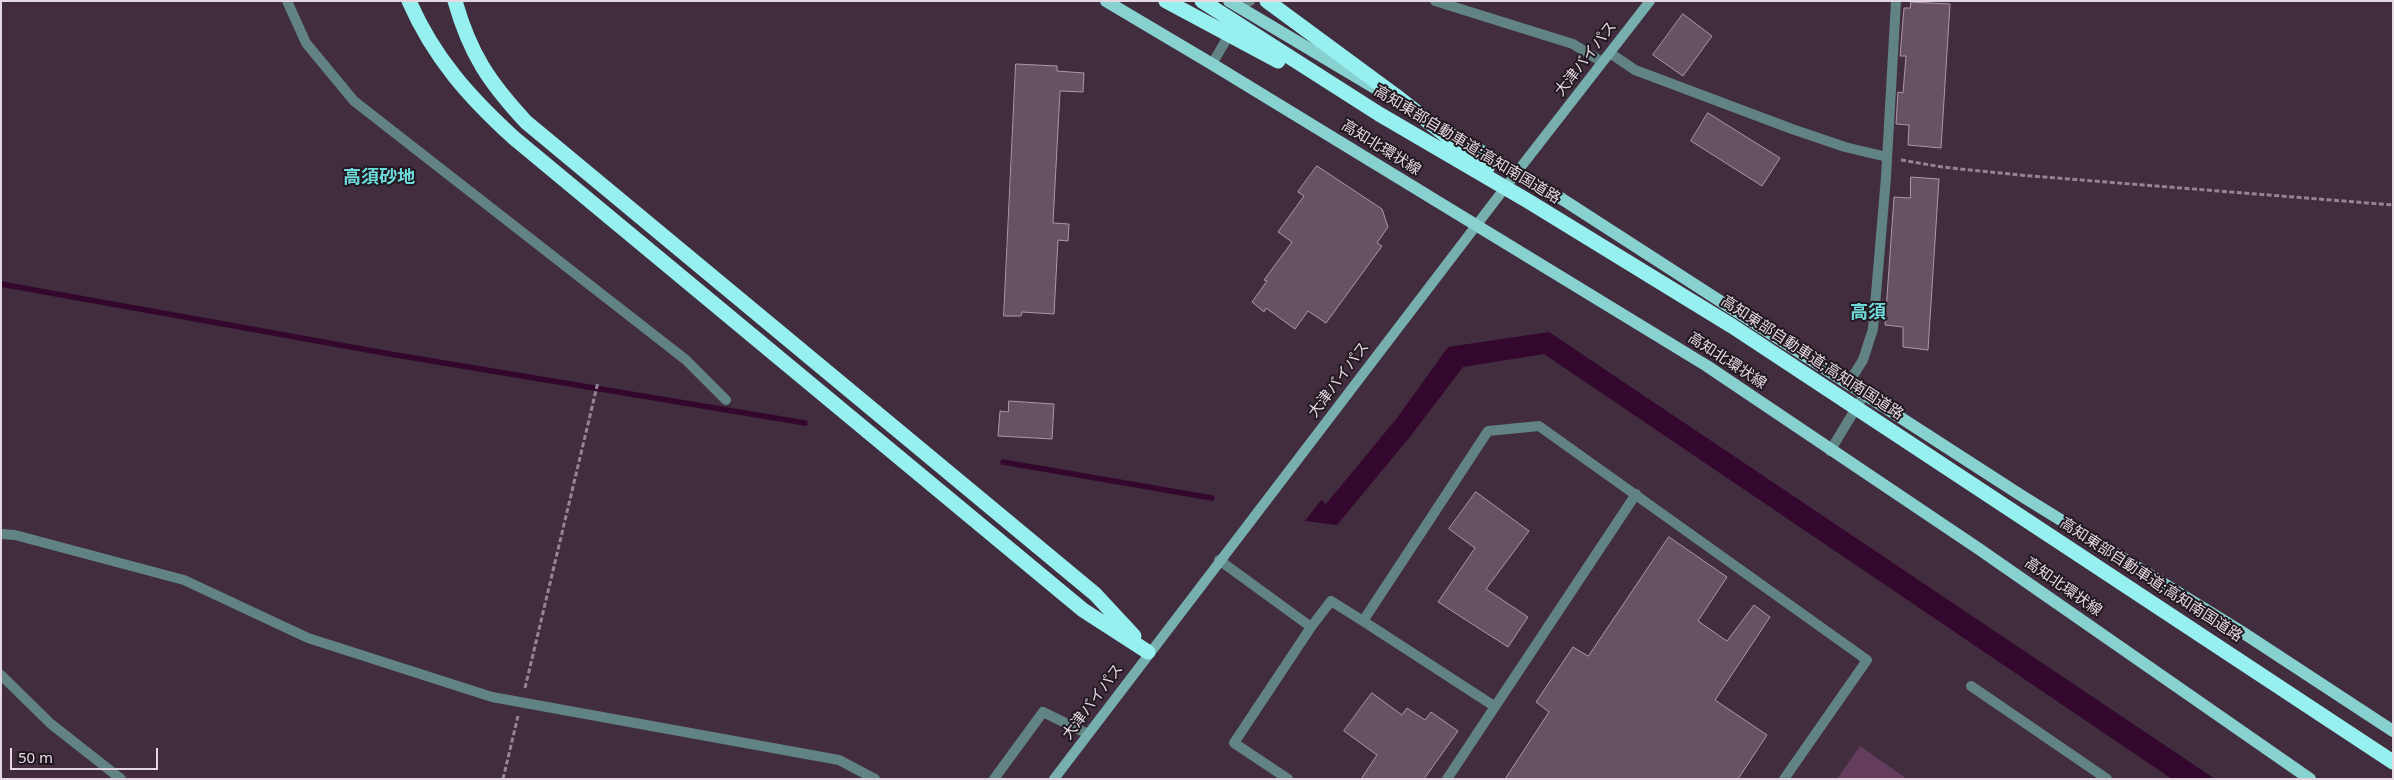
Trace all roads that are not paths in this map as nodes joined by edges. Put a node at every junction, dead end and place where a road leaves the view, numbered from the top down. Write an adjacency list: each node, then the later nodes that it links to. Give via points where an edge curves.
1 (287, 1): 23 (street, via 306,43 354,101 686,360)
2 (409, 1): 30 (highway, via 428,38 459,83 514,138 1083,610)
3 (455, 1): 30 (highway, via 464,34 480,65 526,122 1095,594)
4 (1106, 1): 15 (main road, 高知北環状線)
5 (1166, 1): 16 (highway)
6 (1202, 1): 16 (highway, 高知東部自動車道;高知南国道路)
7 (1250, 1): 12 (street)
8 (1267, 1): 19 (highway, via 1396,96)
9 (1435, 1): 14 (street, via 1572,44)
10 (1650, 1): 13 (main road, 大津バイパス)
11 (1896, 1): 17 (street)
12 (1235, 3): 15 (street, via 1231,35); 18 (main road)
13 (1610, 53): 14 (main road, 大津バイパス); 17 (street, via 1635,70 1845,147)
14 (1602, 62): 18 (main road, 大津バイパス)
15 (1212, 64): 20 (main road, 高知北環状線)
16 (1379, 114): 19 (highway, 高知東部自動車道;高知南国道路)
17 (1887, 157): 21 (street, via 1873,329 1864,360)
18 (1517, 172): 20 (main road, 大津バイパス); 21 (main road)
19 (1528, 201): 36 (highway, 高知東部自動車道;高知南国道路, via 1732,326)
20 (1476, 226): 24 (main road, 高知北環状線, via 1707,366); 27 (main road, 大津バイパス)
21 (1848, 384): 22 (main road)
22 (1864, 394): 24 (street); 34 (main road)
23 (726, 400)
24 (1830, 451): 45 (main road, 高知北環状線, via 1979,549)
25 (1636, 494): 28 (street, via 1539,426 1488,431); 33 (street); 43 (street, via 1867,660)
26 (1, 534): 38 (street, via 168,574 308,638 492,697 839,760)
27 (1219, 560): 29 (street); 30 (main road, 大津バイパス)
28 (1363, 621): 29 (street, via 1331,601); 33 (street)
29 (1311, 627): 41 (street, via 1234,743)
30 (1148, 652): 35 (main road, 大津バイパス)
31 (1, 675): 37 (street, via 51,724)
32 (1971, 686): 44 (street)
33 (1494, 706): 42 (street)
34 (2393, 731)
35 (1088, 734): 39 (street, via 1043,712); 40 (main road, 大津バイパス)
36 (2393, 762)
37 (122, 779)
38 (875, 779)
39 (994, 779)
40 (1054, 779)
41 (1288, 779)
42 (1447, 779)
43 (1784, 779)
44 (2107, 779)
45 (2310, 779)

